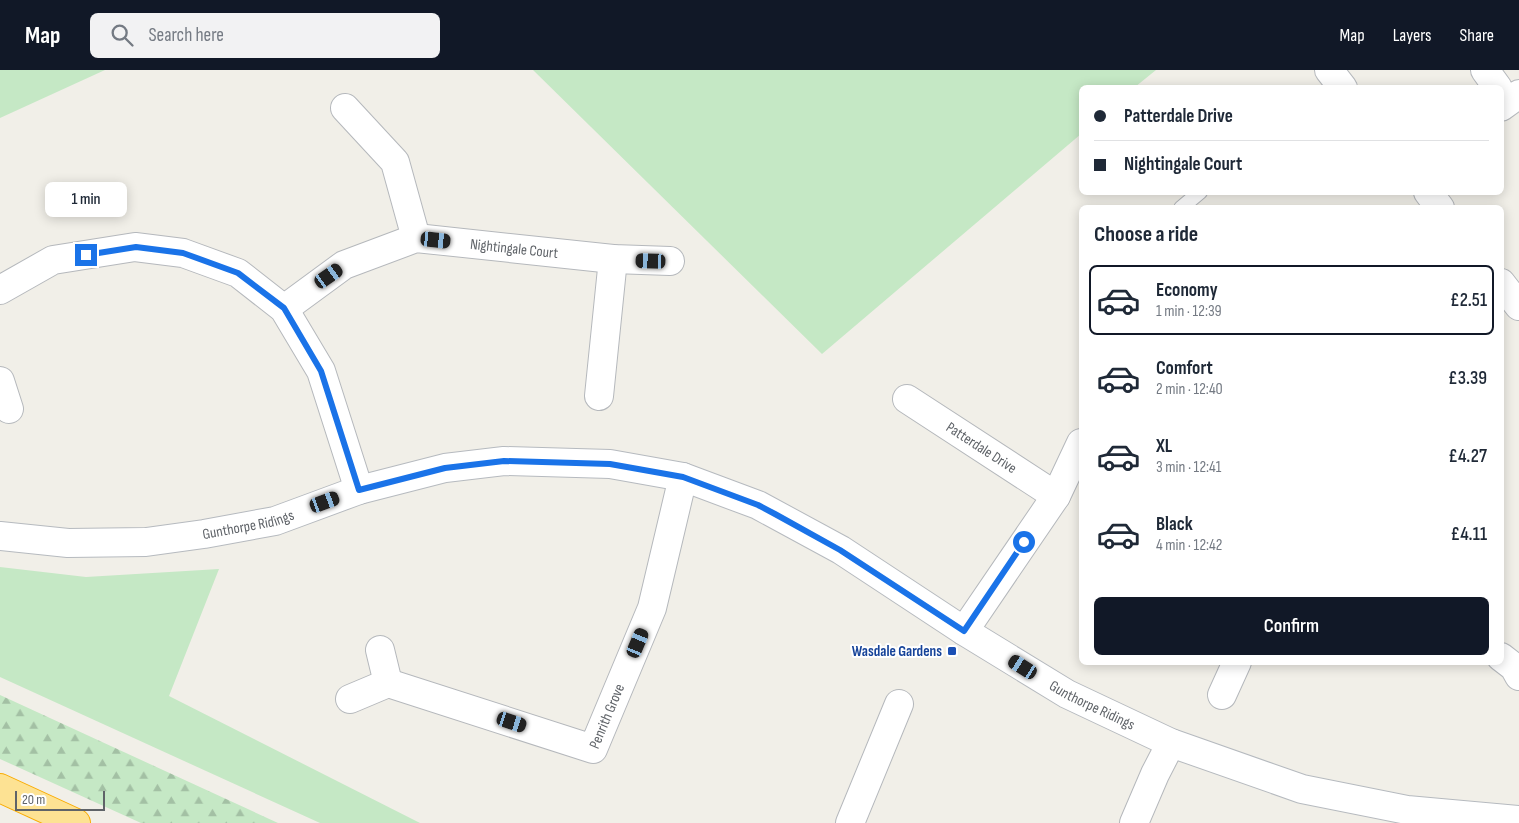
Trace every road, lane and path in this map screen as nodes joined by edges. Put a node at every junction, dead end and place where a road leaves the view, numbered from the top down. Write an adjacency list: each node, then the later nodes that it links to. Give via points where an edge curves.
1 (1329, 70): 3 (street)
2 (1485, 70): 4 (street)
3 (1341, 85)
4 (1497, 85)
5 (345, 108): 8 (street, via 364,144 395,162)
6 (1197, 195): 7 (lane)
7 (1185, 205)
8 (416, 238): 9 (street, Nightingale Court); 14 (street, Nightingale Court, via 344,266)
9 (613, 259): 10 (street, Nightingale Court); 16 (street)
10 (670, 261)
11 (1504, 288): 13 (street)
12 (0, 290): 14 (street, via 53,260 136,247 183,253 238,273)
13 (1519, 306)
14 (284, 308): 21 (street, via 321,371)
15 (0, 381): 18 (street)
16 (599, 396)
17 (907, 399): 22 (street, Patterdale Drive)
18 (9, 409)
19 (1079, 448): 22 (street)
20 (683, 477): 21 (street, Gunthorpe Ridings, via 610,464 504,461 445,468); 24 (street, Gunthorpe Ridings, via 758,505 783,518 840,550); 27 (street, Penrith Grove, via 652,608 593,749)
21 (359, 490): 23 (street, Gunthorpe Ridings, via 275,521 146,542 68,543)
22 (1056, 496): 24 (street)
23 (0, 536)
24 (964, 631): 31 (street, Gunthorpe Ridings, via 1067,694)
25 (380, 650): 27 (street)
26 (1236, 665): 28 (street)
27 (388, 683): 29 (street)
28 (1222, 694)
29 (350, 699)
30 (899, 704): 35 (street)
31 (1171, 743): 33 (street, Gunthorpe Ridings, via 1302,789 1407,810); 36 (street)
32 (0, 788): 34 (highway)
33 (1519, 820)
34 (76, 823)
35 (850, 823)
36 (1134, 823)

